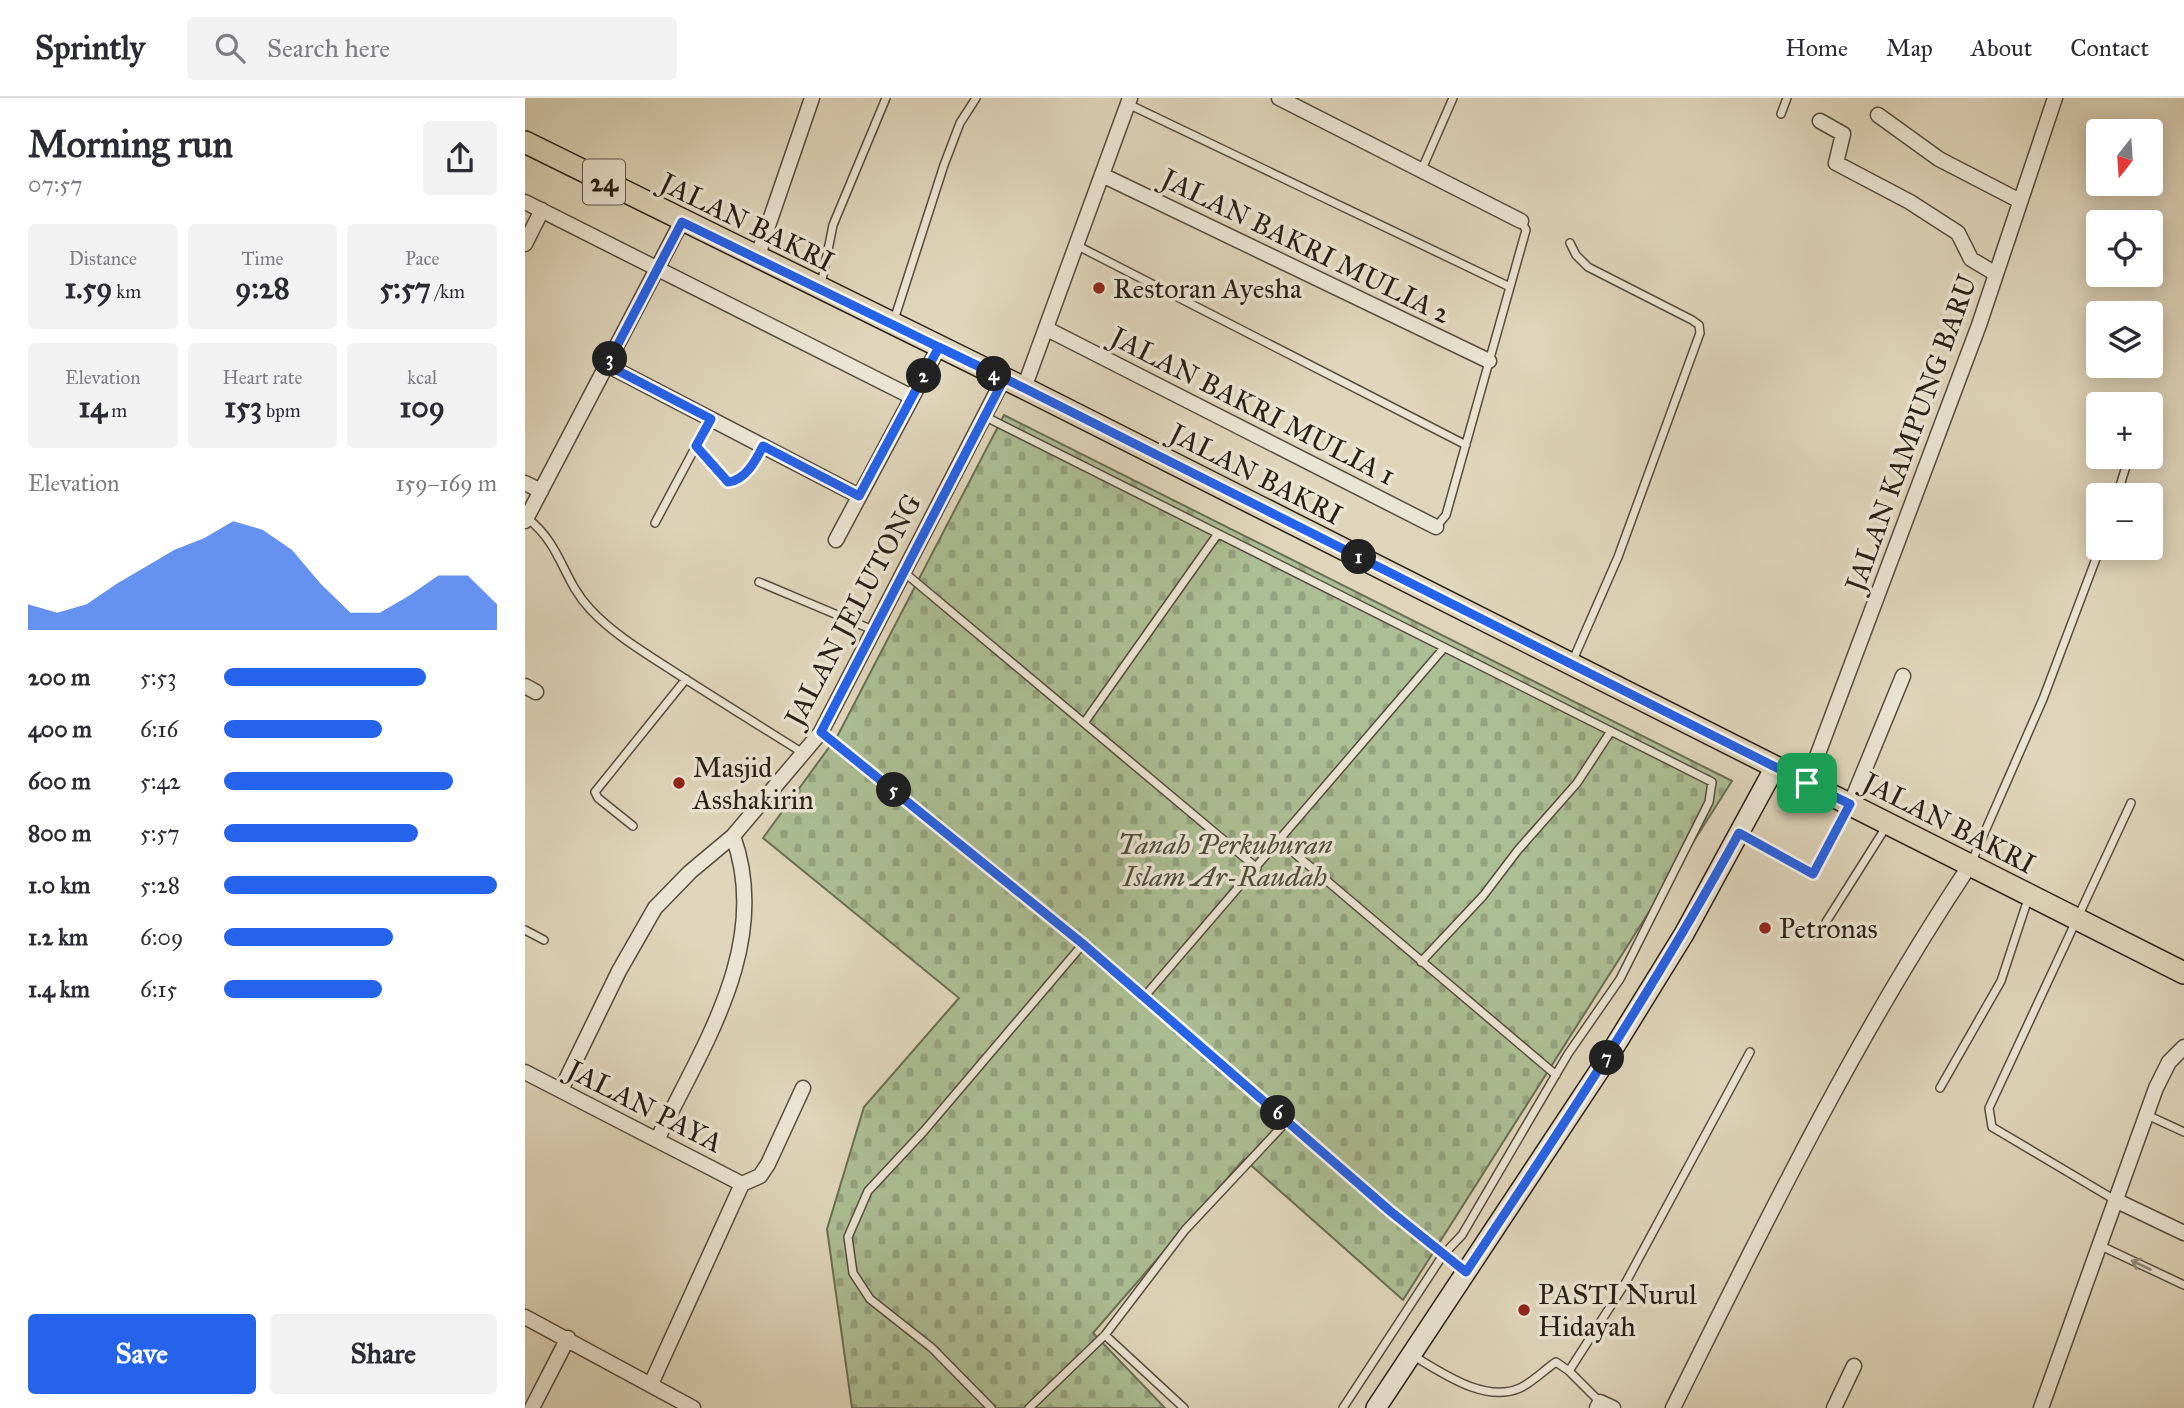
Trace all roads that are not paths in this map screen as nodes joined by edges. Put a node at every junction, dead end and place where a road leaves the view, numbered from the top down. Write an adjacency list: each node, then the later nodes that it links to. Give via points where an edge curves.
1 (813, 98): 23 (street)
2 (886, 98): 27 (lane, via 836,217)
3 (976, 98): 28 (lane, via 948,154)
4 (1279, 98): 13 (street)
5 (1453, 98): 13 (lane)
6 (1787, 98): 9 (lane)
7 (2055, 98): 15 (street, JALAN KAMPUNG BARU)
8 (1129, 101): 14 (street); 26 (lane)
9 (1781, 114)
10 (1878, 115): 15 (street, via 1939,159)
11 (1820, 121): 25 (street, via 1843,134 1836,163 1958,233 1971,259)
12 (525, 142): 19 (main road, JALAN BAKRI / 24)
13 (1422, 169): 18 (street)
14 (1102, 175): 22 (street); 31 (street, JALAN BAKRI MULIA 2)
15 (2021, 201): 25 (street, JALAN KAMPUNG BARU)
16 (525, 202): 17 (street)
17 (541, 210): 21 (street); 24 (street)
18 (1521, 221): 26 (lane, via 1526,230)
19 (682, 222): 23 (main road, JALAN BAKRI / 24); 24 (street)
20 (1570, 243): 54 (lane, via 1588,267 1692,320 1700,333 1618,557)
21 (525, 244)
22 (1077, 246): 29 (street); 38 (lane)
23 (757, 258): 27 (main road, JALAN BAKRI / 24)
24 (658, 269): 32 (street); 35 (street)
25 (1996, 274): 62 (street, JALAN KAMPUNG BARU)
26 (1510, 287): 31 (lane)
27 (821, 289): 28 (main road, JALAN BAKRI / 24)
28 (893, 324): 30 (main road, JALAN BAKRI / 24)
29 (1047, 329): 34 (street); 46 (street, JALAN BAKRI MULIA 1)
30 (939, 347): 33 (main road, JALAN BAKRI / 24); 35 (street)
31 (1489, 360): 38 (lane)
32 (607, 365): 37 (street); 42 (street)
33 (1004, 379): 34 (main road, JALAN BAKRI / 24); 36 (street, JALAN JELUTONG)
34 (1024, 388): 54 (main road, JALAN BAKRI / 24)
35 (912, 397): 43 (street)
36 (984, 416): 47 (lane); 50 (street, JALAN JELUTONG)
37 (711, 419): 39 (lane); 40 (street)
38 (1466, 445): 46 (lane, via 1447,515)
39 (696, 446): 40 (lane, via 728,482 754,464); 45 (lane)
40 (763, 446): 43 (street)
41 (525, 483): 42 (street)
42 (541, 491): 44 (street)
43 (859, 496): 48 (street)
44 (526, 520): 56 (lane, via 553,543 589,609)
45 (655, 523)
46 (1436, 527)
47 (1217, 535): 53 (lane); 57 (lane)
48 (836, 540)
49 (2095, 560): 70 (lane, via 2043,699)
50 (905, 573): 52 (street, JALAN JELUTONG); 57 (lane)
51 (759, 582): 52 (lane)
52 (874, 630): 59 (street, JALAN JELUTONG)
53 (1443, 649): 58 (lane); 69 (lane)
54 (1572, 664): 61 (main road, JALAN BAKRI / 24)
55 (1903, 676): 64 (street)
56 (686, 679): 60 (lane); 66 (lane, via 595,792)
57 (1084, 723): 71 (lane)
58 (1611, 731): 78 (lane, via 1577,783); 84 (lane, via 1704,776 1713,789 1620,979)
59 (821, 732): 60 (street, JALAN JELUTONG); 77 (lane)
60 (803, 753): 68 (street, JALAN JELUTONG)
61 (1775, 767): 62 (main road, JALAN BAKRI / 24); 67 (street)
62 (1807, 783): 64 (main road, JALAN BAKRI / 24)
63 (2131, 803): 73 (lane)
64 (1850, 804): 65 (main road, JALAN BAKRI / 24); 67 (lane, via 1813,874)
65 (1888, 824): 70 (main road, JALAN BAKRI / 24); 74 (lane)
66 (633, 826)
67 (1739, 833): 97 (street, via 1684,934 1605,1062)
68 (733, 836): 87 (street, JALAN JELUTONG, via 655,908); 91 (street, via 745,897 737,966 712,1029)
69 (1280, 841): 71 (lane); 78 (lane)
70 (1970, 865): 72 (main road, JALAN BAKRI / 24); 114 (street, via 1867,1029)
71 (1257, 868): 80 (lane)
72 (2029, 895): 73 (main road, JALAN BAKRI / 24); 86 (lane, via 2001,981)
73 (2077, 919): 79 (main road, JALAN BAKRI / 24); 93 (lane, via 1989,1108 1989,1118 1992,1127)
74 (1826, 922)
75 (525, 930): 76 (lane)
76 (544, 940)
77 (1083, 944): 80 (lane); 109 (lane, via 925,1131 867,1191 848,1237 853,1273 870,1299 932,1348)
78 (1421, 962): 84 (lane)
79 (2184, 973)
80 (1144, 997): 89 (lane)
81 (2184, 1047): 88 (street, via 2169,1062)
82 (1750, 1052): 104 (lane, via 1626,1282)
83 (525, 1072): 87 (street, JALAN PAYA)
84 (1556, 1075): 96 (lane, via 1462,1235)
85 (803, 1088): 92 (street, via 768,1164 760,1176)
86 (1940, 1088)
87 (561, 1090): 91 (street, JALAN PAYA)
88 (2146, 1115): 90 (lane); 93 (street)
89 (1287, 1121): 96 (lane); 100 (lane, via 1185,1230)
90 (2184, 1132)
91 (657, 1140): 92 (street, JALAN PAYA)
92 (742, 1184): 105 (street)
93 (2115, 1200): 94 (street); 95 (street)
94 (2184, 1233)
95 (2099, 1245): 98 (lane, one-way to 95); 116 (street)
96 (1443, 1255): 97 (lane); 112 (lane)
97 (1466, 1272): 102 (street)
98 (2184, 1285)
99 (525, 1317): 101 (street)
100 (1105, 1335): 110 (lane); 111 (lane)
101 (568, 1338): 105 (street); 108 (street)
102 (1411, 1355): 104 (lane, via 1452,1378 1499,1393 1523,1387 1556,1362); 113 (street)
103 (1854, 1366): 115 (street)
104 (1569, 1371): 106 (lane)
105 (651, 1384): 107 (street)
106 (1603, 1406)
107 (688, 1407)
108 (532, 1408)
109 (991, 1408)
110 (1029, 1408)
111 (1184, 1408)
112 (1343, 1408)
113 (1376, 1408)
114 (1673, 1408)
115 (1834, 1408)
116 (2041, 1408)

